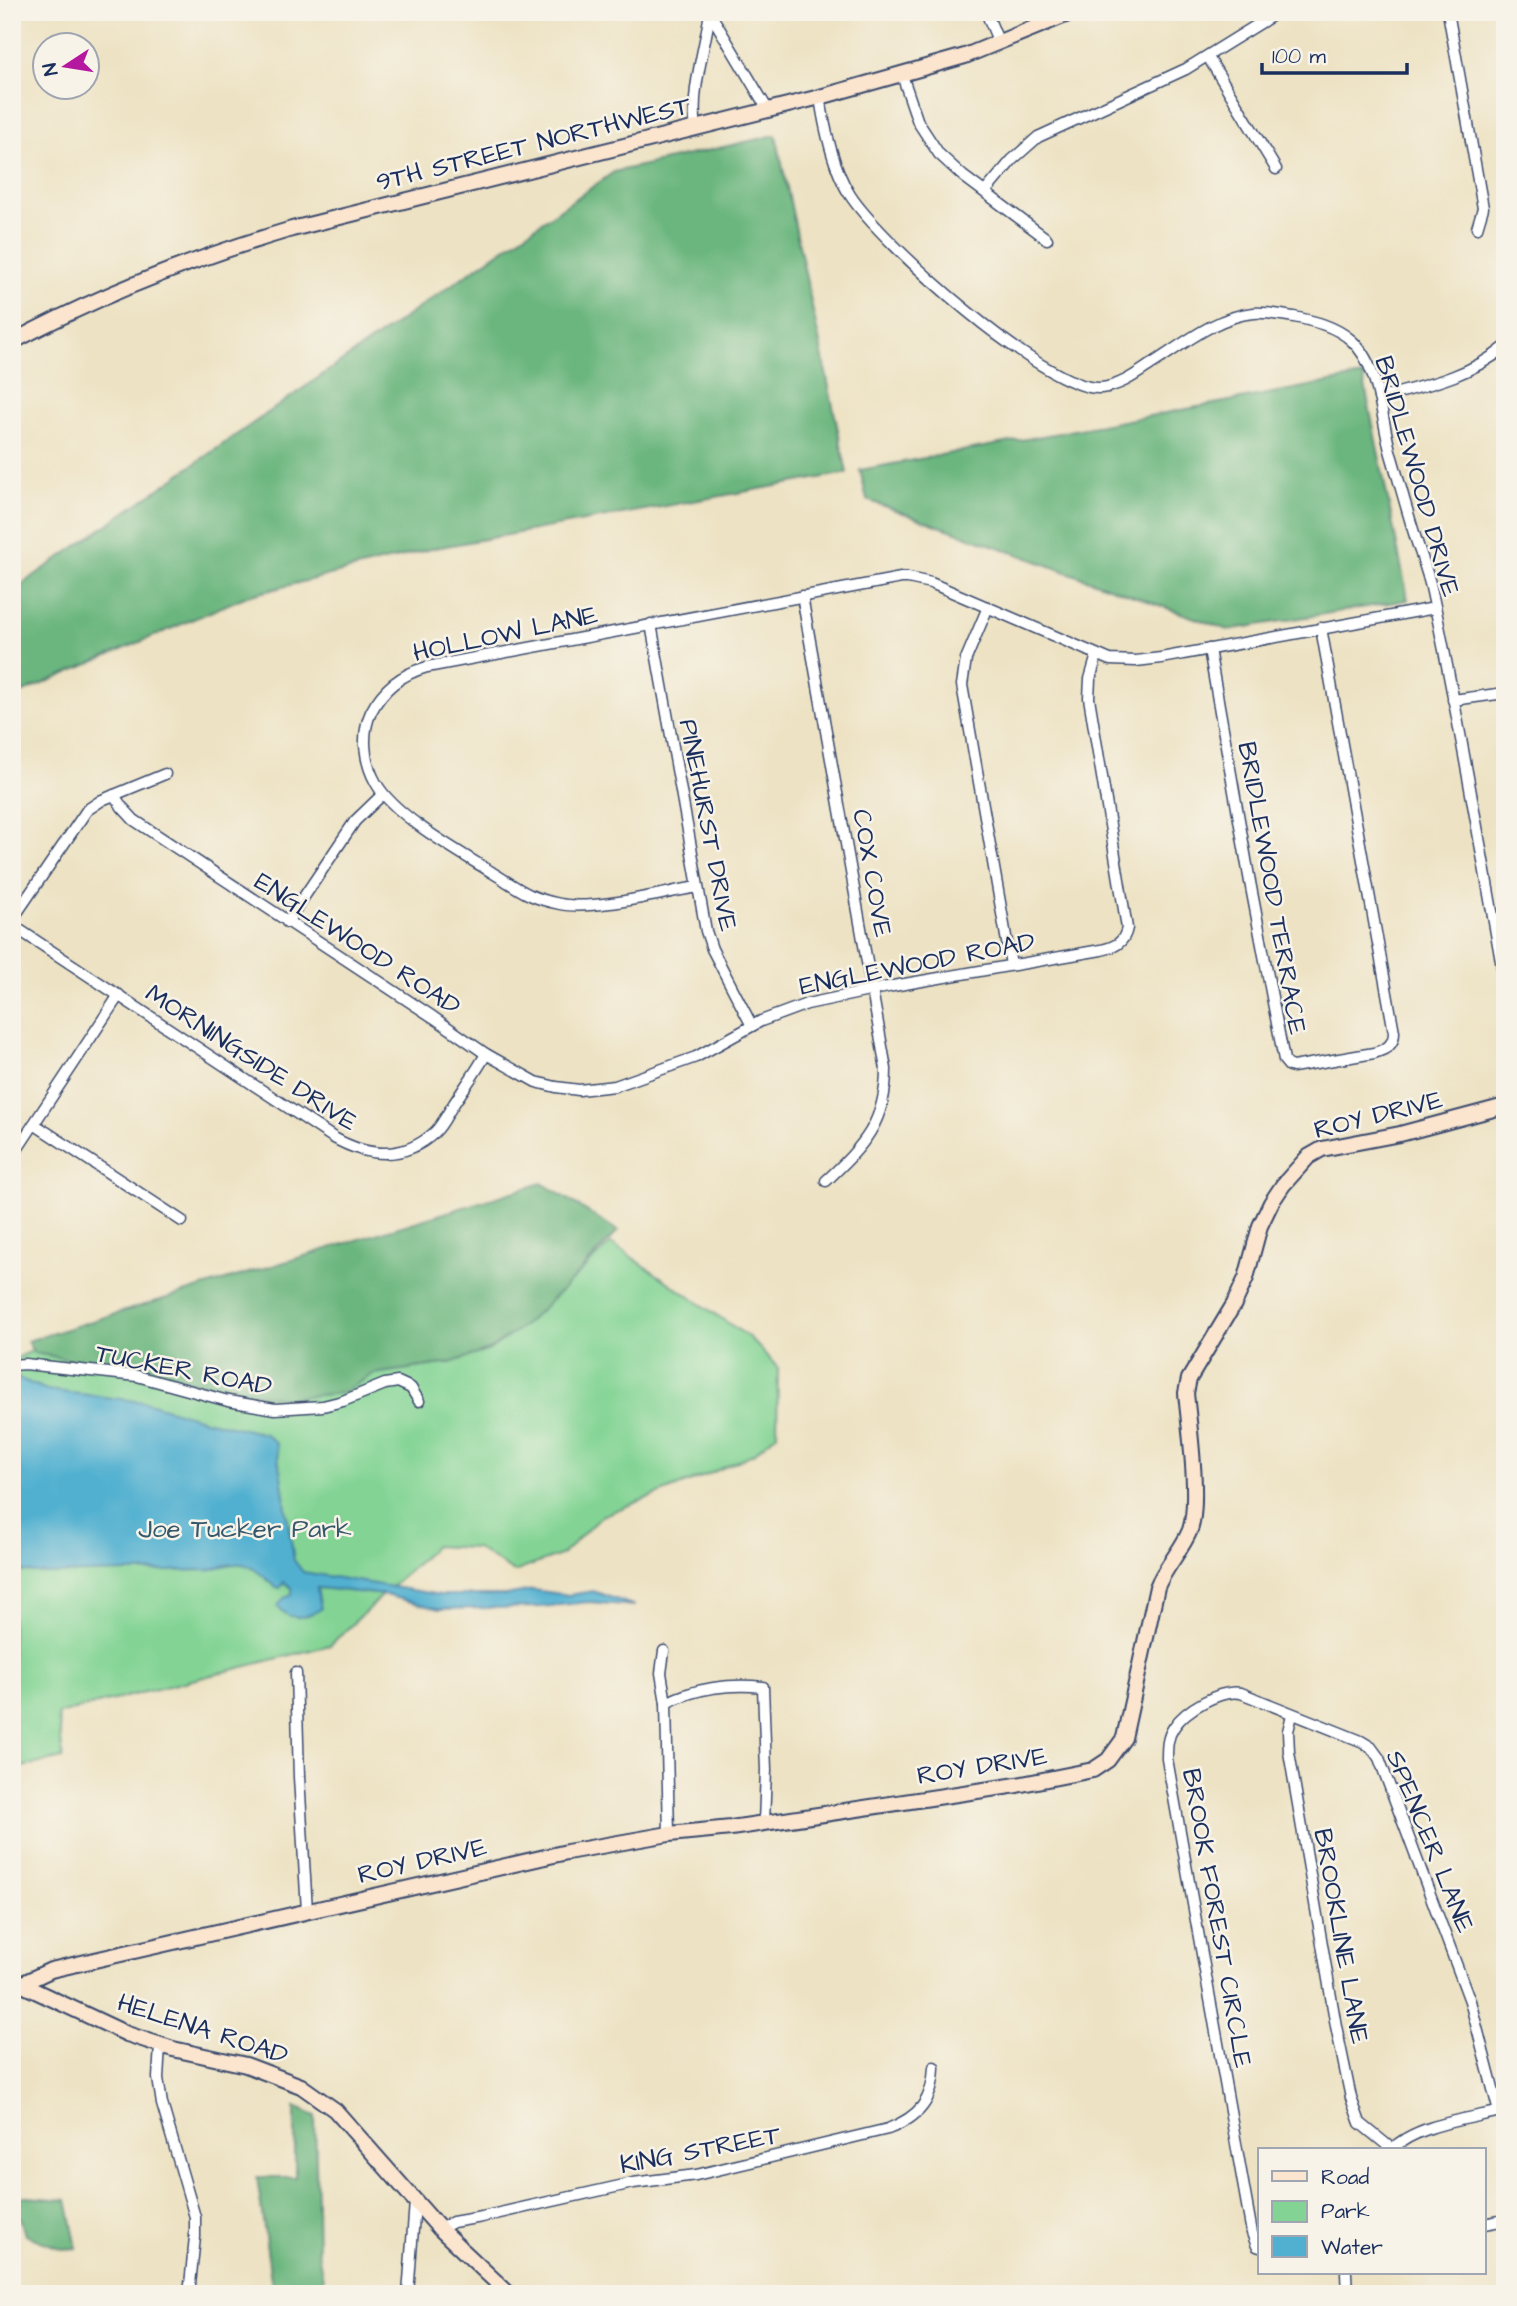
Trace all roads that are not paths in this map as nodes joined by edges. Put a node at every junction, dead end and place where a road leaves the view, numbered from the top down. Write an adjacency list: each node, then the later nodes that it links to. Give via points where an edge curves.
1 (986, 12): 5 (street)
2 (1073, 12): 5 (street, 9TH STREET NORTHWEST)
3 (1278, 12): 6 (street)
4 (1448, 12): 13 (street, via 1483,208)
5 (999, 43): 7 (street, 9TH STREET NORTHWEST)
6 (1208, 57): 11 (street); 12 (street, via 1038,137)
7 (902, 75): 8 (street, 9TH STREET NORTHWEST); 12 (street, via 931,144 947,163)
8 (820, 97): 9 (street, 9TH STREET NORTHWEST); 17 (street, BRIDLEWOOD DRIVE, via 845,186 884,236 945,293 1068,380 1088,387 1111,386 1222,323 1242,315 1269,313 1311,321 1350,339 1373,376)
9 (768, 110): 10 (street, 9TH STREET NORTHWEST); 10 (street, via 710,12 695,93)
10 (696, 128): 15 (street, 9TH STREET NORTHWEST, via 227,248 117,290)
11 (1276, 169)
12 (985, 192): 14 (street)
13 (1477, 228)
14 (1047, 239)
15 (12, 342)
16 (1505, 347): 17 (street, via 1450,379)
17 (1379, 398): 20 (street, BRIDLEWOOD DRIVE)
18 (802, 596): 19 (street, HOLLOW LANE, via 908,578); 21 (street, HOLLOW LANE); 35 (street, COX COVE)
19 (988, 607): 24 (street, HOLLOW LANE); 33 (street, via 966,659 962,685)
20 (1435, 608): 22 (street, HOLLOW LANE); 26 (street, BRIDLEWOOD DRIVE)
21 (651, 624): 28 (street, HOLLOW LANE, via 427,667 401,677 380,697 366,725 370,770); 30 (street, PINEHURST DRIVE)
22 (1321, 628): 23 (street, HOLLOW LANE); 23 (street, BRIDLEWOOD TERRACE, via 1394,1032 1391,1045 1374,1053 1293,1067 1284,1060)
23 (1209, 649): 24 (street, HOLLOW LANE, via 1119,662)
24 (1097, 655): 33 (street, ENGLEWOOD ROAD, via 1090,678 1090,709 1126,935 1112,947)
25 (1505, 693): 26 (street)
26 (1452, 700): 34 (street, BRIDLEWOOD DRIVE)
27 (165, 774): 29 (street)
28 (383, 794): 30 (street, HOLLOW LANE, via 409,818 539,898 594,904); 31 (street, via 355,821)
29 (114, 795): 31 (street, ENGLEWOOD ROAD, via 134,820); 32 (street, via 81,817)
30 (697, 887): 37 (street, PINEHURST DRIVE, via 712,949)
31 (287, 922): 38 (street, ENGLEWOOD ROAD)
32 (12, 923): 36 (street, MORNINGSIDE DRIVE)
33 (1011, 965): 35 (street, ENGLEWOOD ROAD)
34 (1505, 983)
35 (873, 990): 37 (street, ENGLEWOOD ROAD, via 807,1004); 42 (street, COX COVE, via 886,1069 884,1101 866,1140)
36 (119, 995): 38 (street, MORNINGSIDE DRIVE, via 334,1138 367,1153 396,1152 427,1138 443,1122); 40 (street)
37 (752, 1026): 38 (street, ENGLEWOOD ROAD, via 696,1057 597,1089 536,1082)
38 (486, 1054)
39 (1505, 1106): 50 (street, ROY DRIVE, via 1322,1149 1298,1166 1271,1203 1234,1304 1187,1385 1192,1523 1157,1587 1128,1727 1108,1760 1093,1770 1068,1776)
40 (34, 1124): 41 (street); 43 (street)
41 (12, 1157)
42 (826, 1181)
43 (182, 1221)
44 (12, 1366): 45 (street, TUCKER ROAD, via 137,1376 275,1409 323,1406 398,1382 411,1388)
45 (419, 1401)
46 (664, 1651): 48 (street)
47 (296, 1673): 52 (street)
48 (666, 1703): 50 (street, via 710,1689 763,1687); 51 (street)
49 (1292, 1715): 56 (street, SPENCER LANE, via 1361,1741 1379,1758 1470,2001); 57 (street, BROOKLINE LANE, via 1289,1752 1351,2098 1360,2123); 63 (street, BROOK FOREST CIRCLE, via 1241,1693 1225,1692 1177,1723 1167,1749)
50 (764, 1823): 51 (street, ROY DRIVE)
51 (669, 1834): 52 (street, ROY DRIVE, via 567,1852)
52 (307, 1911): 53 (street, ROY DRIVE, via 51,1970)
53 (17, 1982): 54 (street, HELENA ROAD)
54 (160, 2045): 59 (street, HELENA ROAD, via 246,2065 301,2086 335,2110); 65 (street, via 162,2104 195,2217)
55 (934, 2067): 62 (street, KING STREET, via 932,2088 921,2109 888,2129 696,2175 633,2183 453,2222)
56 (1502, 2111): 58 (street, via 1425,2130)
57 (1390, 2148)
58 (1394, 2148)
59 (415, 2202): 62 (street, HELENA ROAD); 66 (street)
60 (1505, 2220): 61 (street)
61 (1486, 2224)
62 (440, 2229): 67 (street, HELENA ROAD)
63 (1258, 2247)
64 (1346, 2274): 68 (street)
65 (189, 2294)
66 (408, 2294)
67 (509, 2294)
68 (1347, 2294)

